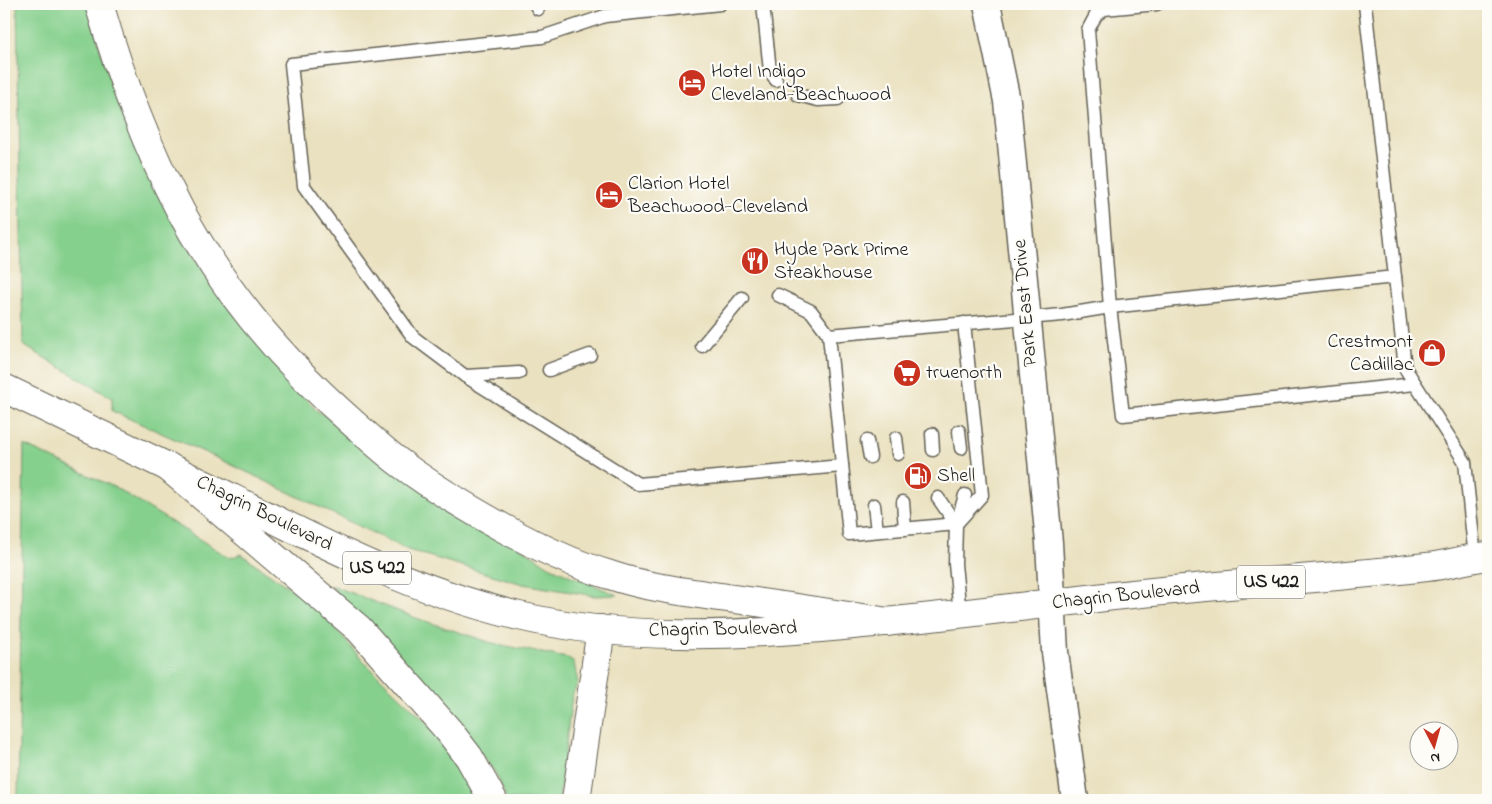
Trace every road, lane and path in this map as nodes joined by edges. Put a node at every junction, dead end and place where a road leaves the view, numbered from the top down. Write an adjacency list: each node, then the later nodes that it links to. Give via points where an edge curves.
1 (99, 4): 44 (main road, via 143,132 182,213 205,250 283,355 337,410 397,461 458,503 514,534 609,575 662,589)
2 (720, 4): 21 (lane, via 605,16 542,37 291,64 304,186 413,336)
3 (763, 4): 7 (lane, via 770,71)
4 (987, 4): 14 (street, Park East Drive, via 1007,101)
5 (1157, 4): 13 (lane, via 1104,9 1096,15 1088,30)
6 (1365, 4): 10 (lane)
7 (776, 80)
8 (798, 95): 9 (lane, via 818,100)
9 (838, 99)
10 (1395, 277): 13 (lane); 22 (lane, via 1405,368)
11 (778, 295): 16 (lane, via 811,311)
12 (742, 298): 17 (lane)
13 (1110, 307): 14 (lane); 22 (lane, via 1123,415)
14 (1028, 318): 15 (lane); 42 (street, Park East Drive)
15 (964, 323): 16 (lane); 38 (lane, via 982,495)
16 (829, 335): 33 (lane)
17 (702, 346)
18 (590, 355): 19 (lane)
19 (549, 370)
20 (519, 373): 21 (lane)
21 (465, 376): 33 (lane, via 638,484)
22 (1415, 384): 41 (lane, via 1465,462)
23 (4, 388): 32 (main road, Chagrin Boulevard / US 422)
24 (959, 431): 28 (lane)
25 (932, 434): 29 (lane)
26 (896, 438): 30 (lane)
27 (868, 440): 31 (lane)
28 (961, 448)
29 (933, 450)
30 (898, 454)
31 (870, 457)
32 (167, 466): 45 (main road, Chagrin Boulevard / US 422, via 327,546 407,581 520,616); 46 (main road, via 359,630 449,731 469,757)
33 (842, 466): 40 (lane, via 849,534)
34 (965, 495): 38 (lane)
35 (938, 498): 38 (lane)
36 (903, 502): 39 (lane)
37 (874, 504): 40 (lane)
38 (956, 524): 39 (lane); 43 (lane, via 955,564)
39 (905, 529): 40 (lane)
40 (877, 531)
41 (1482, 557): 42 (main road, Chagrin Boulevard / US 422, via 1432,567)
42 (1052, 603): 43 (main road, Chagrin Boulevard / US 422); 48 (street, Park East Drive)
43 (960, 614): 44 (main road, Chagrin Boulevard / US 422)
44 (888, 622): 45 (main road, Chagrin Boulevard / US 422, via 743,634)
45 (601, 629): 47 (main road)
46 (493, 800)
47 (576, 800)
48 (1074, 800)

